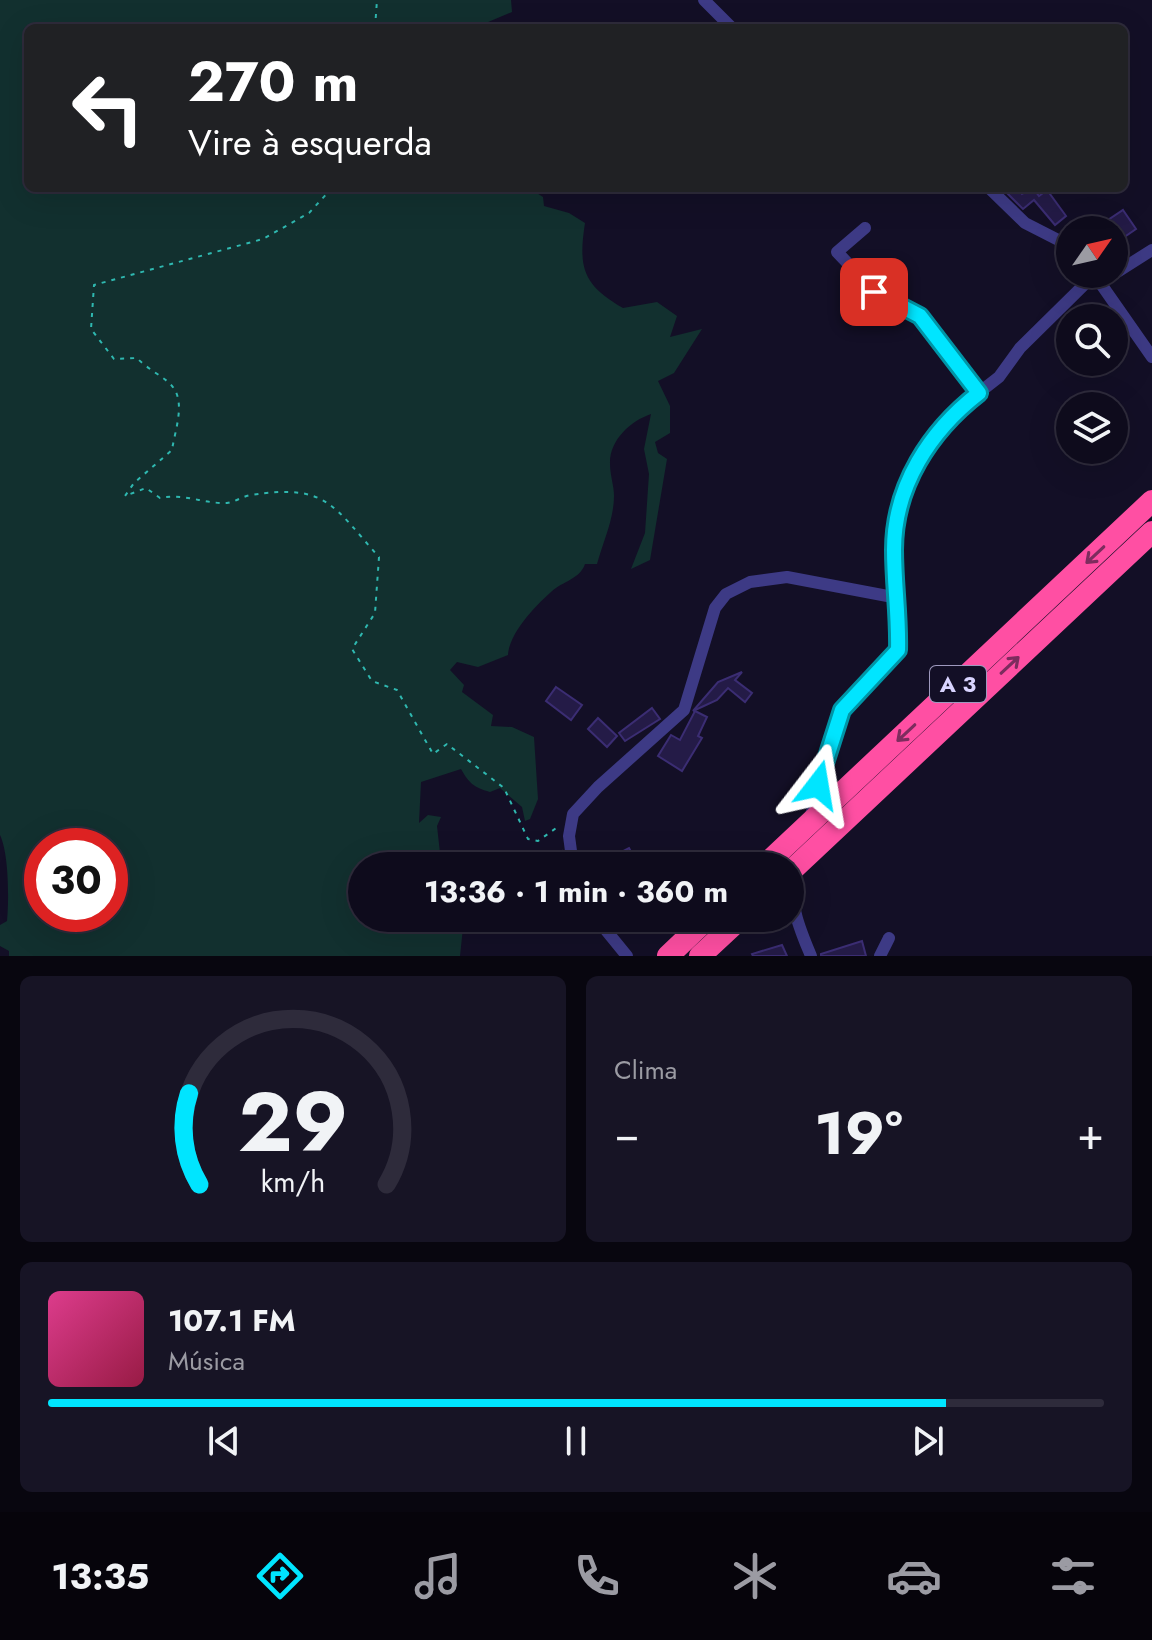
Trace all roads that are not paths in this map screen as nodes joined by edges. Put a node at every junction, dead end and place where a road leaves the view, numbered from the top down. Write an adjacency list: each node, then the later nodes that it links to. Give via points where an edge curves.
1 (704, 0): 2 (street)
2 (728, 24)
3 (993, 192): 5 (street, via 1025,223)
4 (865, 228): 11 (street, via 837,252 880,297 920,316)
5 (1056, 239)
6 (1152, 250): 7 (street)
7 (1128, 262)
8 (1085, 288): 11 (street)
9 (1103, 288): 10 (street)
10 (1152, 357)
11 (979, 393): 14 (street, via 953,413 922,456 899,503 894,549)
12 (1152, 501): 16 (highway, A 3, one-way to 16, bridge)
13 (1152, 532): 17 (highway, A 3, one-way to 13, bridge)
14 (898, 598): 15 (street, via 787,577 750,582 726,594 715,608 684,710 598,787 571,819); 25 (street, via 898,650 842,710 791,893)
15 (572, 852)
16 (779, 852)
17 (804, 859)
18 (607, 932): 22 (street)
19 (693, 932): 23 (highway)
20 (726, 932): 24 (highway)
21 (889, 938): 26 (street)
22 (627, 956)
23 (668, 956)
24 (700, 956)
25 (811, 956)
26 (880, 956)

